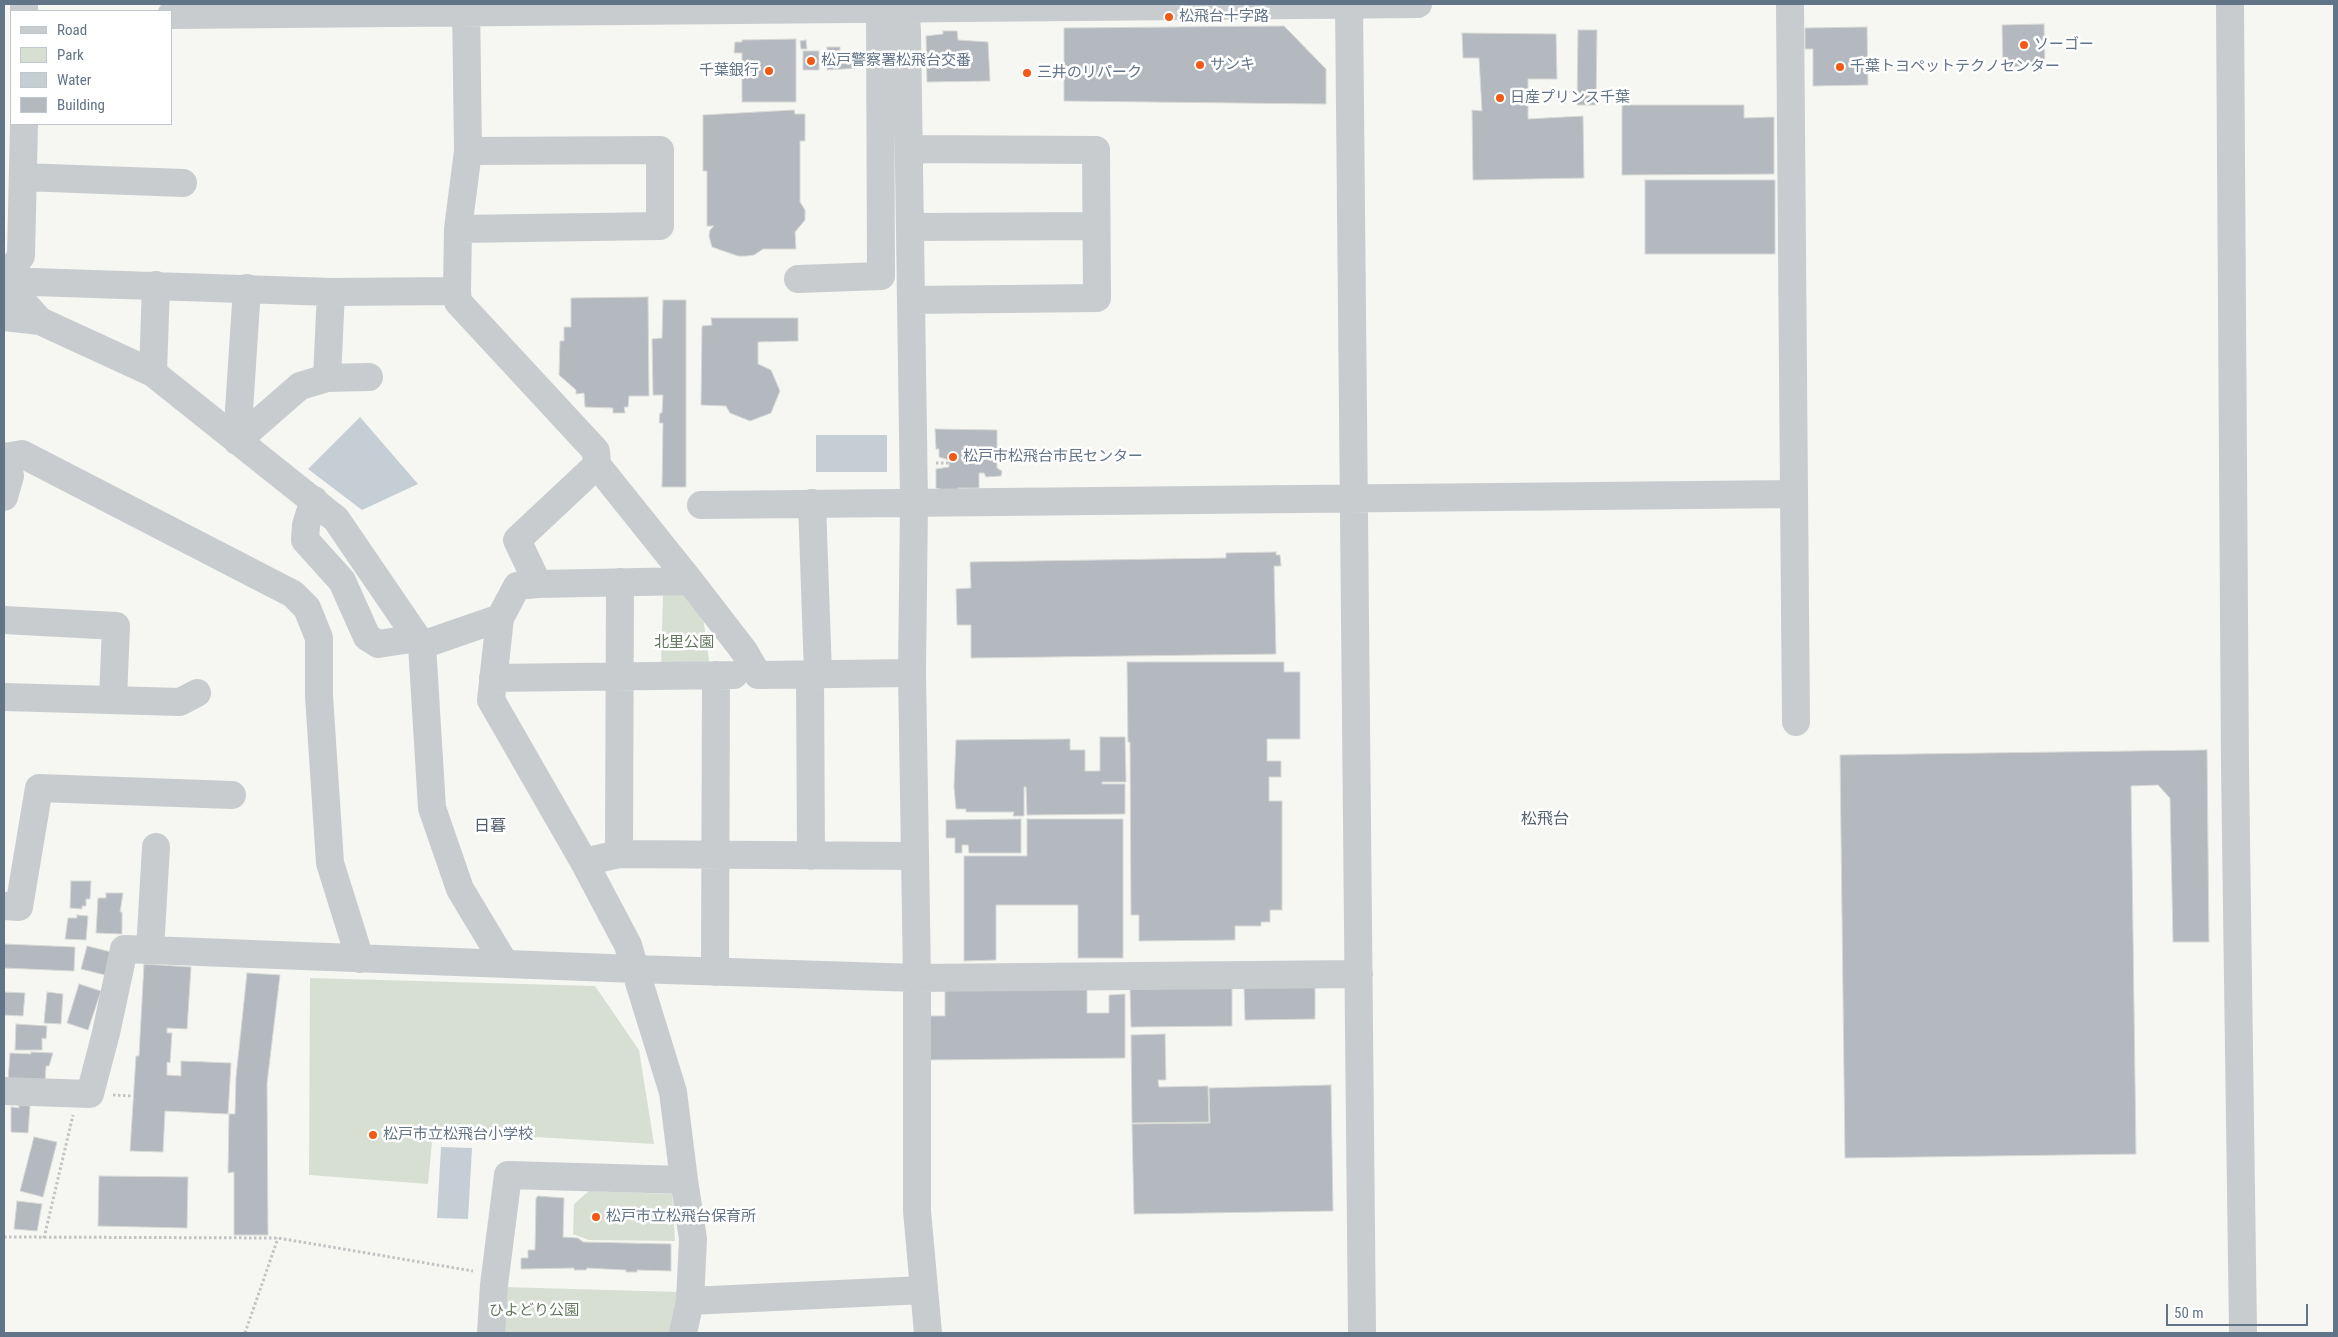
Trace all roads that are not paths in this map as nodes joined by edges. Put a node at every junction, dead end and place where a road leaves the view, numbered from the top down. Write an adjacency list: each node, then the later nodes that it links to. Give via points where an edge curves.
1 (1350, 4): 2 (street); 5 (street); 34 (street)
2 (1418, 4)
3 (1790, 4): 32 (street)
4 (2230, 4): 78 (street)
5 (1037, 5): 7 (street)
6 (466, 7): 7 (street); 8 (street); 11 (street)
7 (897, 7): 10 (street); 17 (street, via 881,276)
8 (172, 14)
9 (24, 125): 12 (street)
10 (909, 149): 14 (street, via 1096,150); 15 (street)
11 (468, 151): 16 (street); 16 (street, via 660,150 660,226)
12 (17, 172): 13 (street); 18 (street, via 21,256)
13 (183, 183)
14 (1096, 226): 15 (street); 23 (street, via 1097,298)
15 (910, 227): 23 (street)
16 (458, 229): 21 (street)
17 (798, 279)
18 (4, 281): 19 (street); 25 (street)
19 (156, 285): 20 (street); 26 (street)
20 (247, 288): 22 (street); 29 (street)
21 (457, 291): 22 (street); 31 (street, via 458,302 596,451)
22 (331, 292): 28 (street)
23 (912, 300): 36 (street)
24 (4, 317): 25 (street)
25 (40, 321): 26 (street)
26 (153, 373): 29 (street)
27 (369, 377): 28 (street)
28 (327, 378): 29 (street, via 300,386)
29 (237, 441): 35 (street)
30 (5, 456): 33 (street, via 10,476); 64 (street, via 22,454 293,594 307,608 319,638 319,696 330,863)
31 (597, 465): 39 (street); 41 (street, via 517,540)
32 (1794, 494): 34 (street); 54 (street)
33 (4, 497)
34 (1354, 498): 36 (street); 68 (street)
35 (314, 500): 44 (street, via 336,519); 44 (street, via 305,540 342,581 367,638 378,644)
36 (914, 502): 37 (street); 45 (street)
37 (812, 503): 38 (street); 46 (street)
38 (701, 505)
39 (690, 580): 40 (street); 48 (street, via 744,651)
40 (620, 582): 41 (street); 49 (street)
41 (538, 584): 42 (street, via 517,586)
42 (500, 618): 44 (street); 50 (street)
43 (4, 620): 53 (street, via 116,626)
44 (420, 642): 65 (street, via 432,808 460,889)
45 (912, 673): 46 (street); 60 (street)
46 (814, 674): 48 (street); 59 (street)
47 (716, 675): 48 (street); 49 (street); 58 (street)
48 (758, 675)
49 (620, 676): 50 (street); 57 (street)
50 (494, 678): 61 (street, via 491,700)
51 (197, 693): 53 (street, via 180,702)
52 (4, 697): 53 (street)
53 (112, 699)
54 (1796, 722)
55 (232, 794): 62 (street, via 39,788 19,907)
56 (156, 846): 63 (street)
57 (619, 854): 58 (street); 61 (street)
58 (716, 856): 59 (street); 67 (street)
59 (812, 856): 60 (street)
60 (914, 856): 69 (street)
61 (584, 862): 66 (street, via 628,945)
62 (4, 906)
63 (150, 950): 64 (street); 70 (street, via 124,949 90,1094)
64 (360, 959): 65 (street)
65 (505, 964): 66 (street)
66 (635, 969): 67 (street); 71 (street, via 673,1092)
67 (715, 972): 69 (street)
68 (1359, 974): 69 (street); 77 (street)
69 (917, 978): 72 (street, via 917,1211)
70 (4, 1091)
71 (684, 1180): 73 (street, via 693,1239); 74 (street, via 508,1175)
72 (924, 1290): 73 (street); 76 (street)
73 (690, 1301): 75 (street)
74 (491, 1333)
75 (683, 1333)
76 (928, 1333)
77 (1362, 1333)
78 (2243, 1333)

